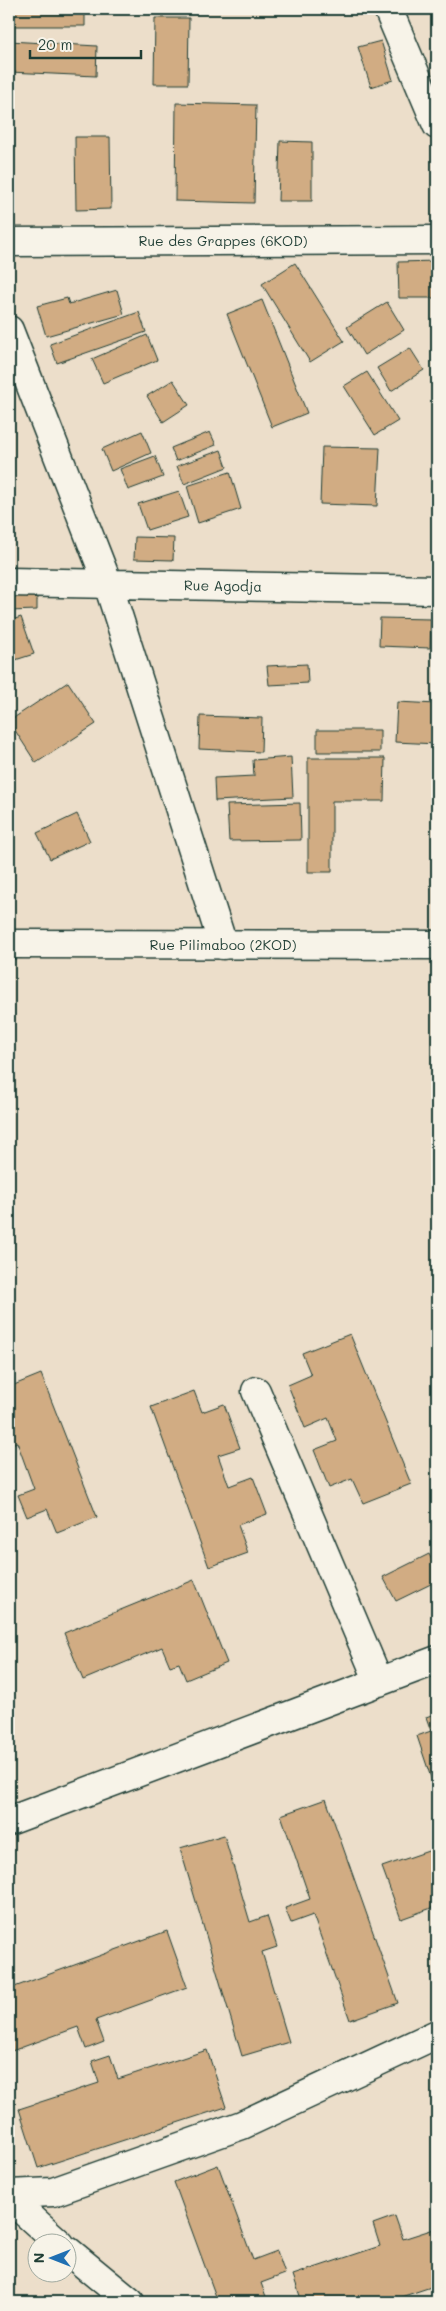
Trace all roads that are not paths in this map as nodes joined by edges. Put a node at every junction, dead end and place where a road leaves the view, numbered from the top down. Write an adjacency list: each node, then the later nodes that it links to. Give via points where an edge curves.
1 (388, 9): 2 (street)
2 (437, 125)
3 (437, 240): 4 (street, Rue des Grappes (6KOD))
4 (9, 242)
5 (9, 330): 7 (street)
6 (9, 582): 7 (street, Rue Agodja)
7 (108, 584): 8 (street, Rue Agodja); 10 (street)
8 (437, 590)
9 (9, 944): 10 (street, Rue Pilimaboo (2KOD))
10 (223, 945): 11 (street, Rue Pilimaboo (2KOD))
11 (437, 945)
12 (256, 1391): 14 (street)
13 (437, 1660): 14 (street)
14 (378, 1682): 15 (street)
15 (9, 1821)
16 (437, 2034): 17 (street, via 242,2125 54,2192)
17 (9, 2194)
18 (9, 2198): 19 (street)
19 (49, 2234)
20 (78, 2259): 21 (street)
21 (130, 2302)

